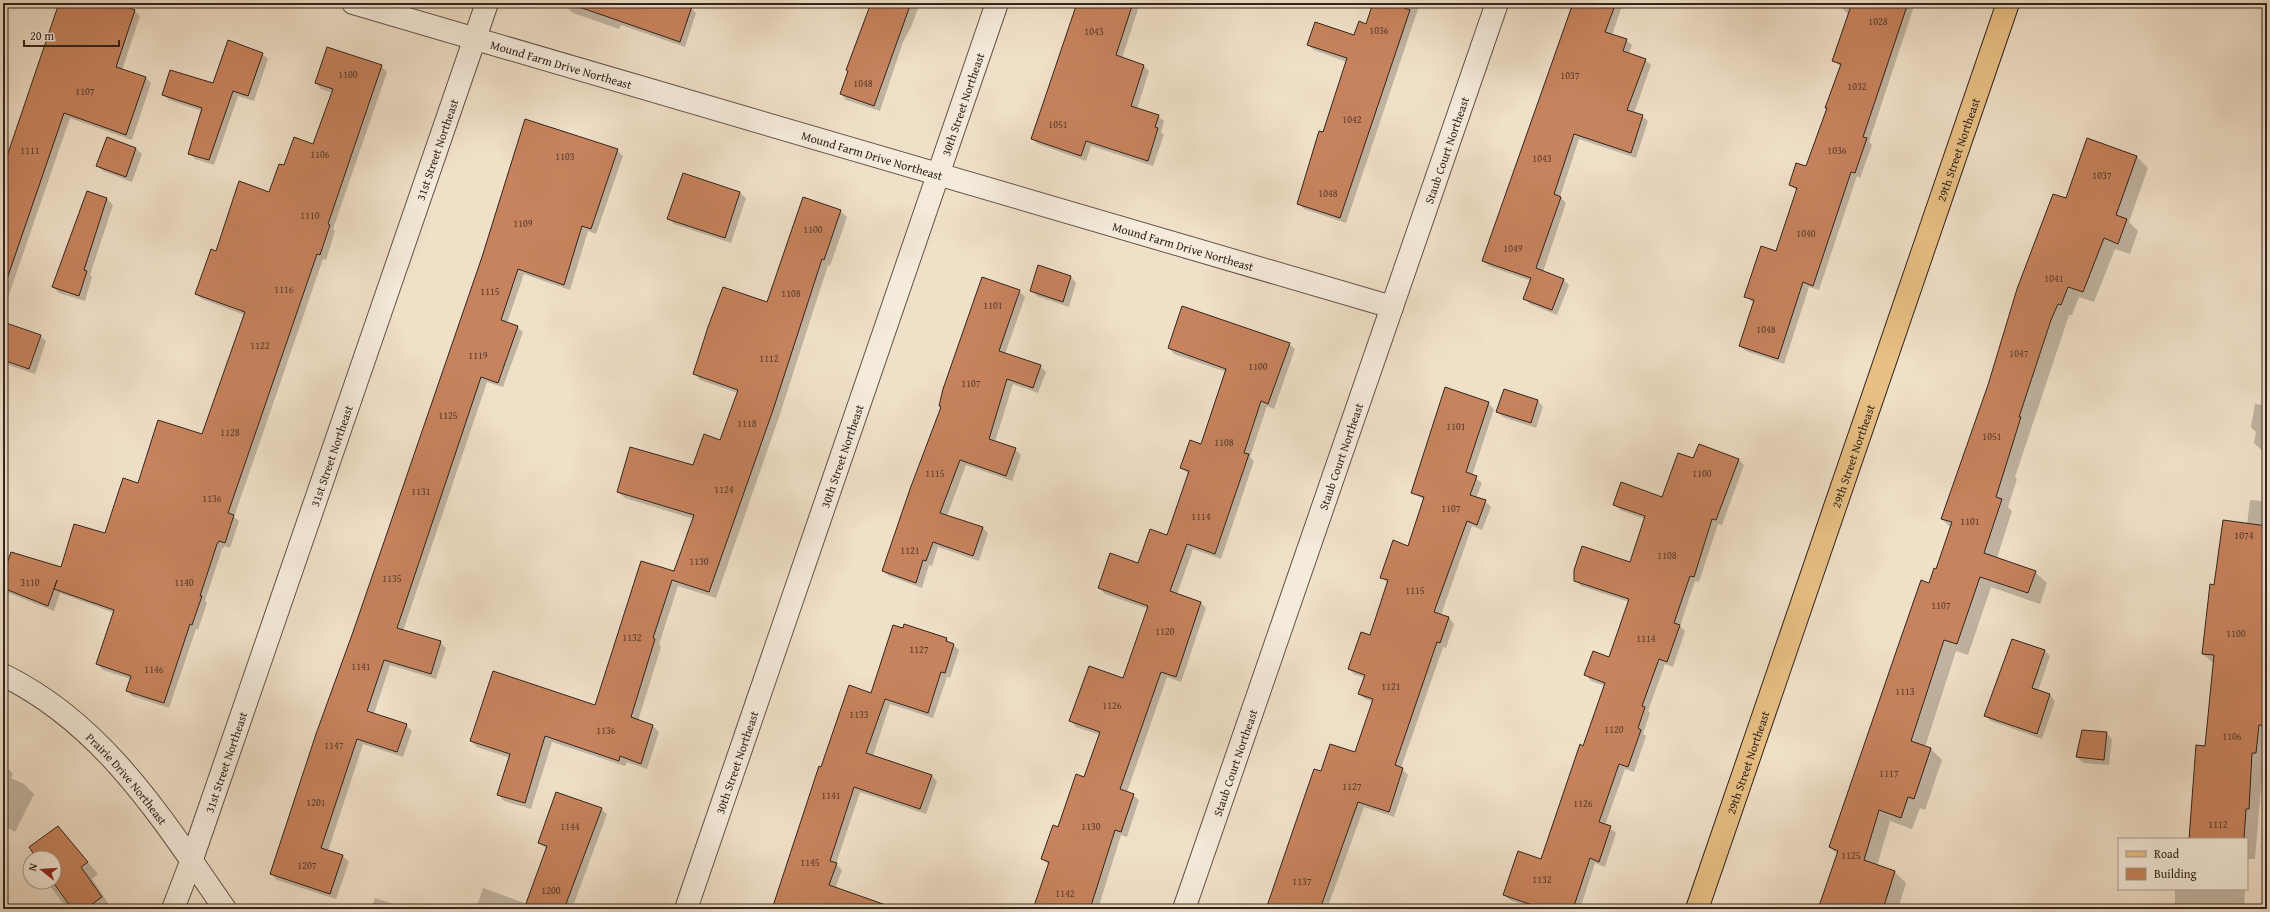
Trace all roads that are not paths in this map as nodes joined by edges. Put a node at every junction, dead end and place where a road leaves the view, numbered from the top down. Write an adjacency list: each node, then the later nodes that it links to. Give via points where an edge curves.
1 (353, 3): 6 (street, Mound Farm Drive Northeast)
2 (487, 3): 6 (street, 31st Street Northeast)
3 (997, 3): 7 (street, 30th Street Northeast)
4 (1497, 3): 8 (street, Staub Court Northeast)
5 (2008, 3): 15 (main road, 29th Street Northeast)
6 (475, 40): 7 (street, Mound Farm Drive Northeast); 10 (street, 31st Street Northeast)
7 (939, 173): 8 (street, Mound Farm Drive Northeast); 13 (street, 30th Street Northeast)
8 (1392, 307): 14 (street, Staub Court Northeast)
9 (3, 675): 10 (street, Prairie Drive Northeast, via 30,688 111,756 152,804)
10 (191, 862): 11 (street, 31st Street Northeast); 12 (street, Prairie Drive Northeast)
11 (173, 909)
12 (225, 909)
13 (686, 909)
14 (1184, 909)
15 (1697, 909)

